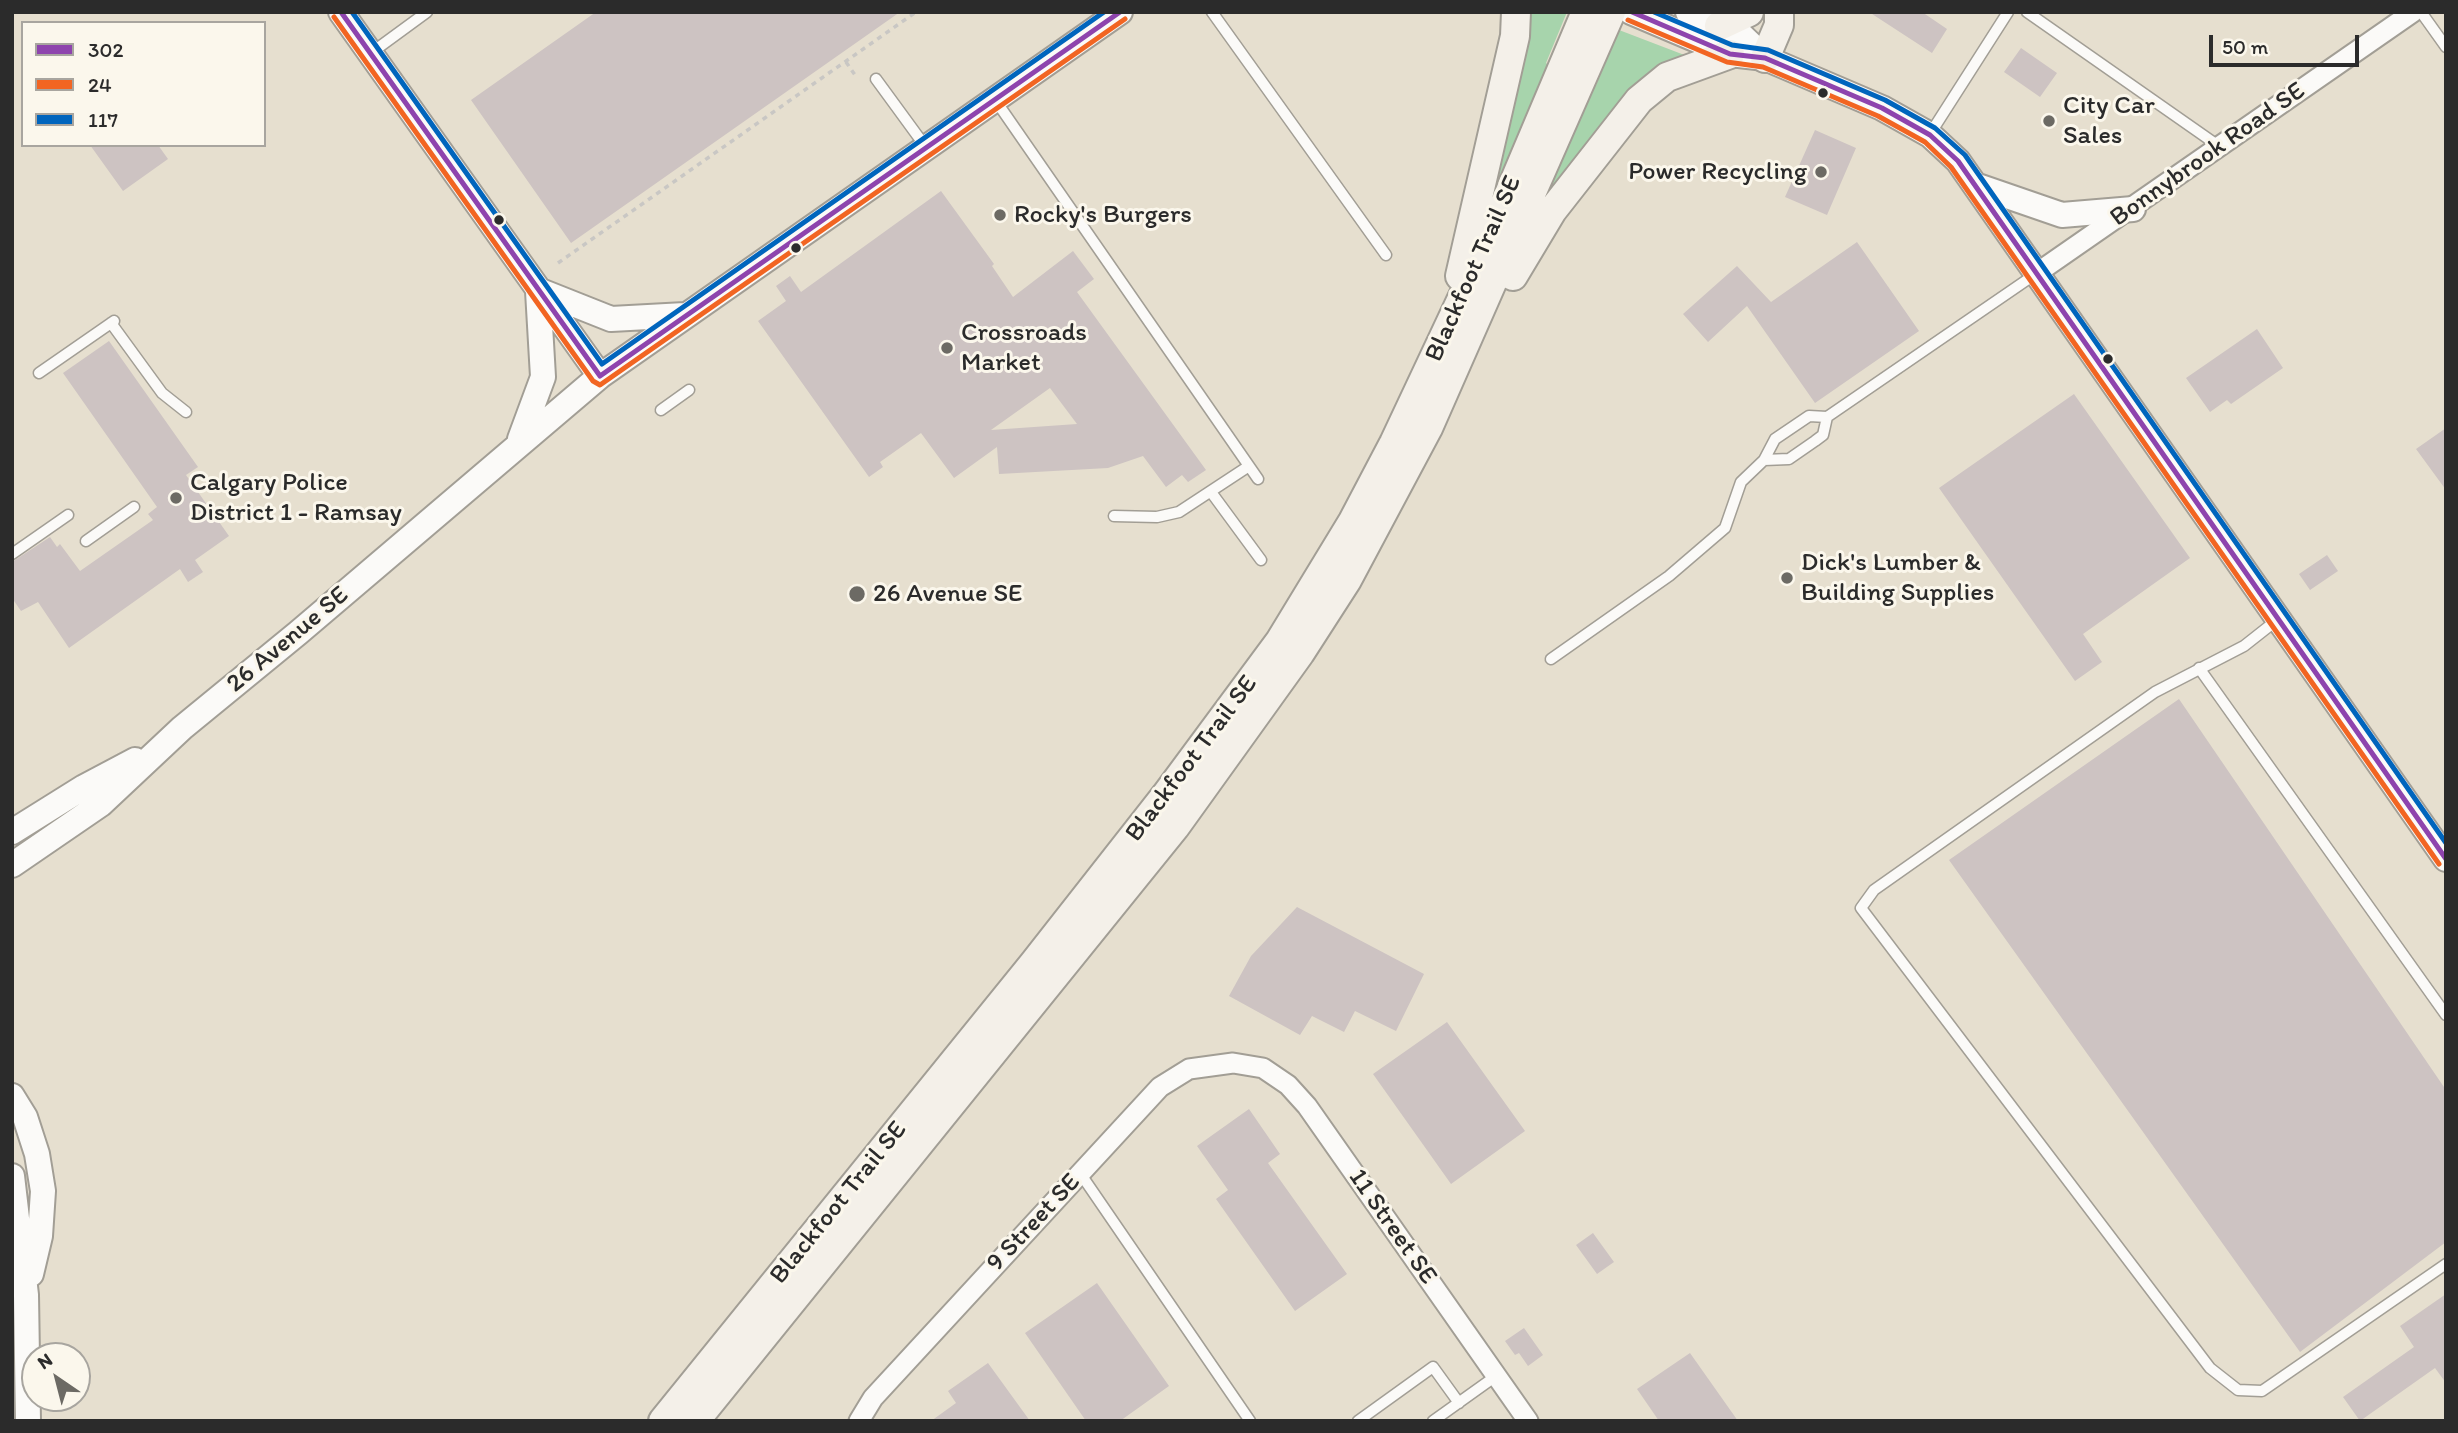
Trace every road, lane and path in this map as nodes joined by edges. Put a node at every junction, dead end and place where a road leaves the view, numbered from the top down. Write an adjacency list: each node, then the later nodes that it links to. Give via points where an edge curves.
1 (341, 12): 23 (street)
2 (428, 12): 23 (lane)
3 (916, 12): 16 (path)
4 (1120, 12): 33 (street, 26 Avenue SE)
5 (1212, 12): 46 (lane)
6 (1516, 12): 51 (main road, via 1515,36 1479,202 1461,261)
7 (1586, 12): 51 (main road, Blackfoot Trail SE)
8 (1611, 12): 51 (main road, Blackfoot Trail SE)
9 (1688, 12): 19 (street)
10 (1749, 12): 19 (main road)
11 (1779, 12): 26 (main road, via 1779,25)
12 (2008, 12): 37 (lane)
13 (2027, 12): 38 (lane)
14 (2413, 12): 38 (street, Bonnybrook Road SE)
15 (2421, 12): 21 (lane)
16 (910, 14): 20 (path)
17 (1638, 16): 24 (street)
18 (887, 22): 20 (path)
19 (1718, 26): 26 (street, via 1741,35)
20 (892, 29): 25 (path)
21 (2446, 47)
22 (848, 49): 25 (path)
23 (370, 53): 49 (street)
24 (1730, 54): 26 (street); 51 (main road, via 1667,77 1639,100 1552,211 1513,276)
25 (854, 56): 27 (path)
26 (1765, 58): 37 (street, via 1882,108)
27 (845, 62): 29 (path); 31 (path)
28 (810, 76): 31 (path)
29 (857, 78)
30 (876, 79): 39 (lane)
31 (815, 83): 34 (path)
32 (780, 96): 34 (path)
33 (996, 100): 39 (street, 26 Avenue SE); 60 (lane)
34 (786, 103): 36 (path)
35 (742, 123): 36 (path)
36 (747, 130): 41 (path)
37 (1930, 135): 42 (street)
38 (2220, 147): 43 (street, Bonnybrook Road SE)
39 (926, 148): 50 (street, 26 Avenue SE)
40 (698, 154): 41 (path)
41 (703, 161): 45 (path)
42 (1975, 185): 43 (street, via 2062,215); 48 (street)
43 (2133, 209): 48 (street, Bonnybrook Road SE)
44 (595, 226): 45 (path)
45 (600, 233): 47 (path)
46 (1386, 256)
47 (558, 263)
48 (2037, 273): 57 (lane); 69 (street)
49 (538, 290): 50 (street, via 611,319); 53 (street); 58 (street, via 544,377)
50 (685, 314): 53 (street, 26 Avenue SE)
51 (1466, 318): 86 (main road, Blackfoot Trail SE, via 1280,641 1034,963); 87 (main road, Blackfoot Trail SE, via 1428,428 1347,580 1292,664 1175,827)
52 (39, 373): 56 (lane, via 113,322 162,393)
53 (600, 376): 58 (street, 26 Avenue SE)
54 (689, 390): 55 (lane)
55 (661, 410)
56 (186, 412)
57 (1827, 417): 59 (lane, via 1809,416 1775,439); 59 (lane, via 1823,435 1798,453 1789,459)
58 (519, 443): 72 (street, 26 Avenue SE)
59 (1765, 460): 70 (lane, via 1741,482 1725,528 1669,576)
60 (1249, 466): 61 (lane); 62 (lane)
61 (1258, 479)
62 (1211, 492): 65 (lane, via 1179,512 1157,517); 68 (lane)
63 (134, 508): 66 (lane)
64 (68, 515): 67 (lane)
65 (1114, 516)
66 (86, 541)
67 (12, 554)
68 (1261, 559)
69 (2278, 620): 71 (lane, via 2244,646); 74 (street)
70 (1551, 659)
71 (2199, 668): 76 (lane); 81 (lane, via 2155,692 1874,890 1861,908 2210,1368 2238,1391 2262,1391)
72 (164, 745): 73 (street, 26 Avenue SE); 75 (street, 26 Avenue SE, via 101,804)
73 (12, 832)
74 (2446, 859)
75 (12, 865)
76 (2446, 1015)
77 (1233, 1063): 79 (street, 9 Street SE, via 1189,1069 1160,1087); 83 (street, 11 Street SE, via 1263,1068 1307,1106)
78 (12, 1096): 82 (street, via 25,1117 43,1191 40,1236)
79 (1080, 1174): 88 (street, 9 Street SE, via 873,1398); 89 (lane)
80 (12, 1176): 82 (street)
81 (2446, 1264)
82 (26, 1295): 85 (street)
83 (1496, 1376): 84 (lane); 92 (street, 11 Street SE)
84 (1459, 1403): 90 (lane, via 1433,1367); 91 (lane)
85 (28, 1421)
86 (663, 1421)
87 (695, 1421)
88 (859, 1421)
89 (1250, 1421)
90 (1358, 1421)
91 (1433, 1421)
92 (1528, 1421)

